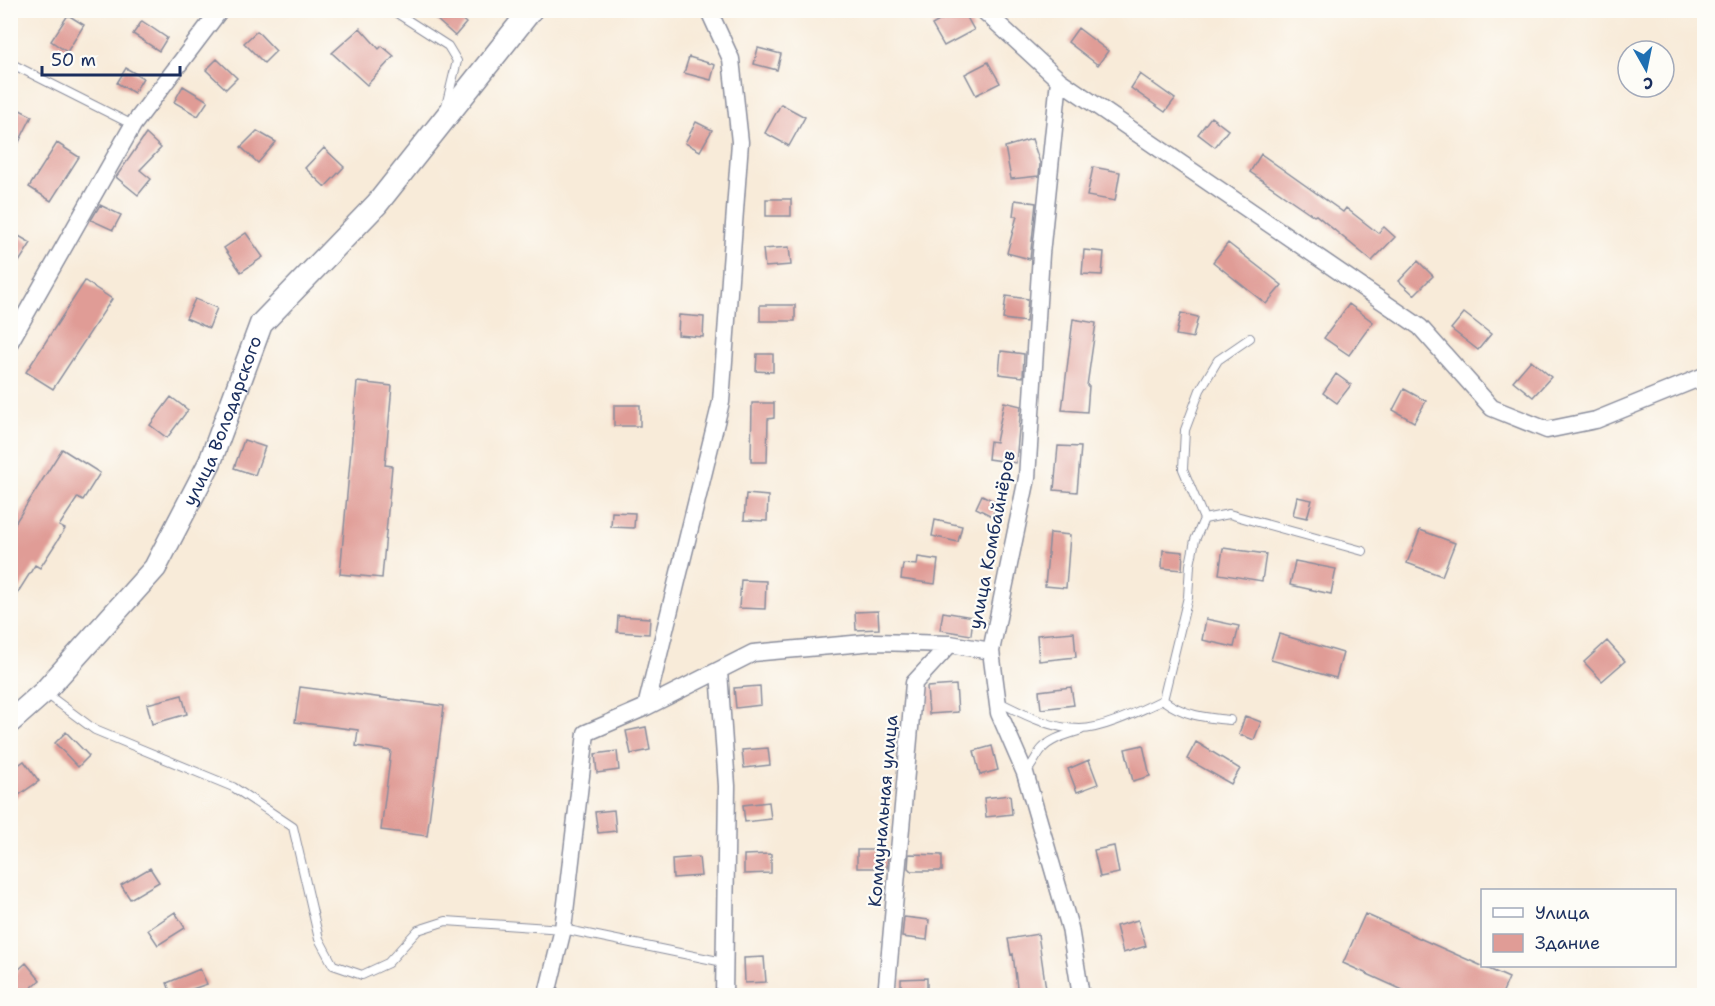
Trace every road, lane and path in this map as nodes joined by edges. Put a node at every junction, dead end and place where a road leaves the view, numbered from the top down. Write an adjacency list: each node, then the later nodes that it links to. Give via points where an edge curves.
1 (220, 10): 9 (street)
2 (392, 10): 8 (lane, via 448,46 457,61)
3 (531, 10): 8 (street, улица Володарского)
4 (983, 10): 7 (street)
5 (709, 11): 21 (street, via 731,58 740,142 721,402)
6 (10, 63): 9 (lane)
7 (1059, 80): 12 (street, via 1420,327 1492,408 1547,430 1596,420); 16 (street, улица Комбайнёров, via 1041,254 1028,478)
8 (443, 121): 18 (street, улица Володарского, via 377,204 261,324 210,462 155,568)
9 (133, 125): 11 (street)
10 (1250, 338): 13 (lane, via 1218,360 1200,390 1185,430 1182,469)
11 (10, 342)
12 (1704, 376)
13 (1204, 519): 14 (lane, via 1229,514); 19 (lane, via 1190,565 1188,597)
14 (1363, 551)
15 (950, 644): 16 (street); 17 (street, via 875,642 753,653); 30 (street, Коммунальная улица, via 915,683)
16 (991, 651): 20 (street, улица Комбайнёров)
17 (719, 671): 21 (street); 27 (street, via 727,786)
18 (44, 692): 23 (street, улица Володарского); 26 (lane, via 95,730 233,787 293,827 320,939 333,965 362,975 388,963 418,930 446,921)
19 (1163, 700): 22 (lane, via 1178,711); 24 (lane, via 1111,722)
20 (997, 701): 24 (lane, via 1054,725); 25 (street, улица Комбайнёров)
21 (646, 707): 26 (street, via 586,733)
22 (1230, 720)
23 (10, 722)
24 (1082, 729): 25 (lane, via 1052,740)
25 (1025, 773): 31 (street, улица Комбайнёров, via 1070,928)
26 (563, 929): 27 (lane); 28 (street)
27 (723, 962): 29 (street)
28 (547, 994)
29 (724, 996)
30 (886, 996)
31 (1081, 996)

